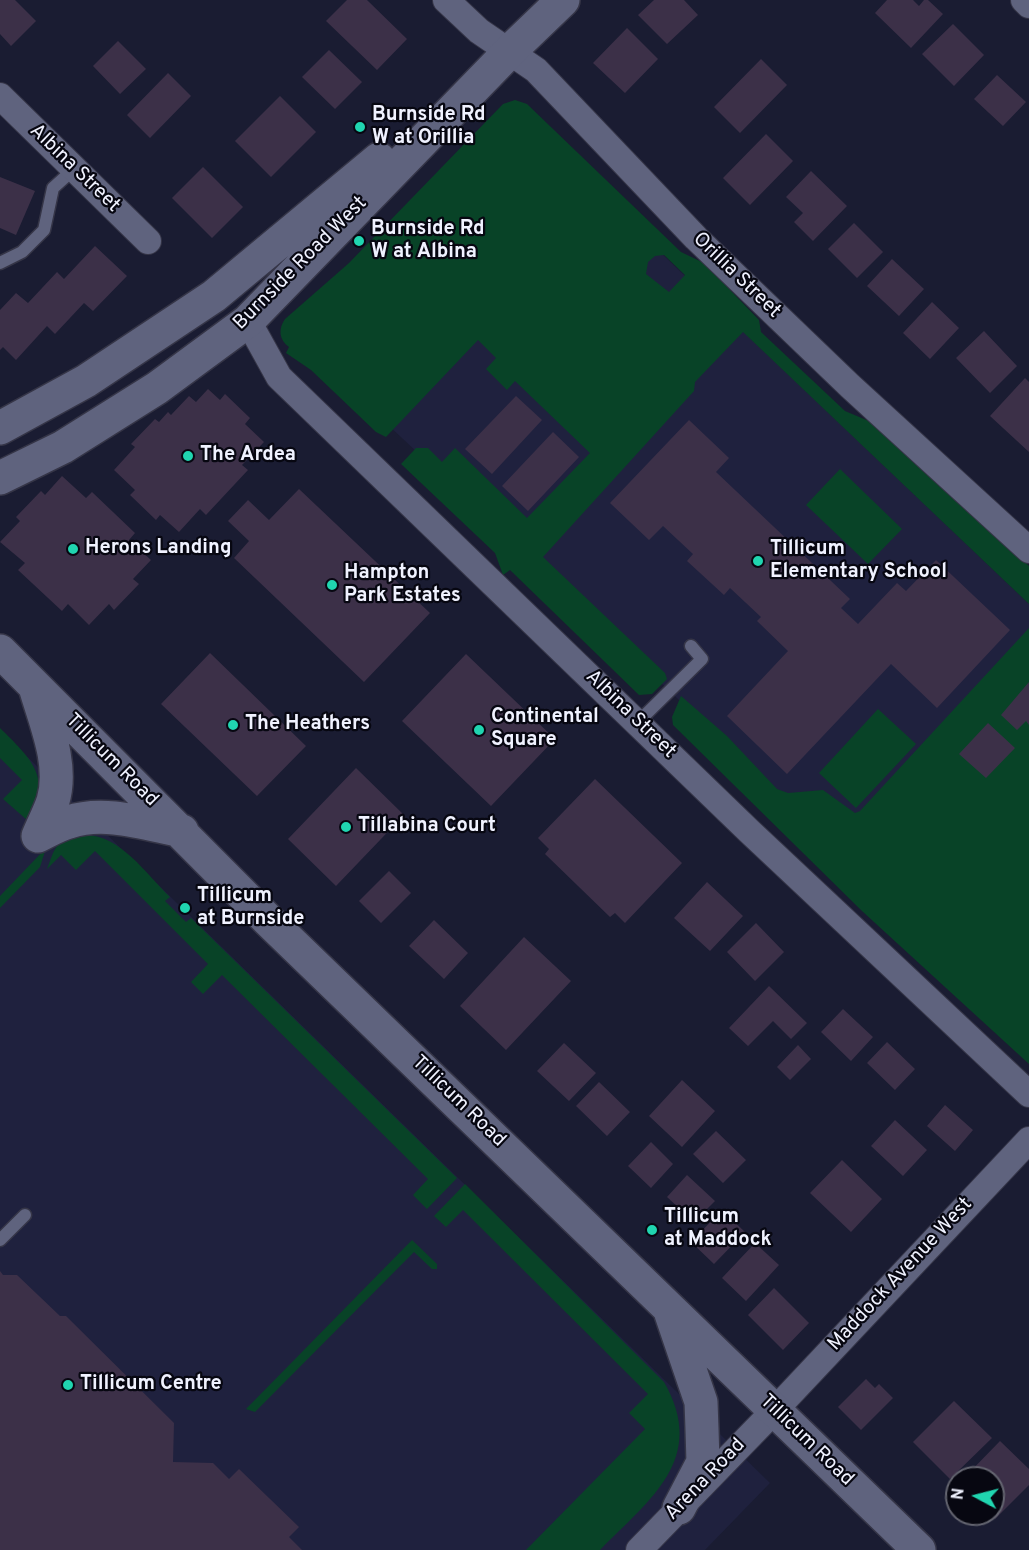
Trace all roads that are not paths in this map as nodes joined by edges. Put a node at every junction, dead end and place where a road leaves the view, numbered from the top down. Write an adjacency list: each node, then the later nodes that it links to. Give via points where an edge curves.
1 (446, 0): 5 (street, Orillia Street, via 479,31)
2 (563, 0): 5 (main road, Burnside Road West)
3 (1024, 0): 4 (street)
4 (1029, 5)
5 (510, 51): 10 (main road, Burnside Road West); 11 (main road, via 214,296 86,381); 13 (street, Orillia Street, via 536,70 704,247)
6 (0, 96): 7 (street, Albina Street)
7 (74, 169): 8 (street, Albina Street); 9 (lane, via 53,188 44,230 22,252)
8 (148, 241)
9 (0, 262)
10 (248, 321): 12 (main road, Burnside Road West, via 157,388 63,447); 17 (street, Albina Street, via 279,377)
11 (0, 428)
12 (0, 478)
13 (1029, 550)
14 (691, 646): 17 (lane, via 702,659)
15 (0, 651): 16 (main road, Tillicum Road)
16 (34, 685): 18 (main road, Tillicum Road); 18 (main road, via 54,755 56,778 53,800 38,836 70,821 93,818)
17 (638, 722): 19 (street, Albina Street)
18 (182, 831): 23 (main road, Tillicum Road, via 269,921)
19 (1029, 1094)
20 (1029, 1140): 24 (street, Maddock Avenue West)
21 (25, 1215): 22 (lane)
22 (0, 1240)
23 (668, 1307): 24 (main road, Tillicum Road); 25 (main road, via 701,1402 702,1462)
24 (774, 1411): 25 (street, Arena Road); 27 (main road, Tillicum Road)
25 (680, 1508): 26 (street, Arena Road)
26 (639, 1550)
27 (919, 1550)

